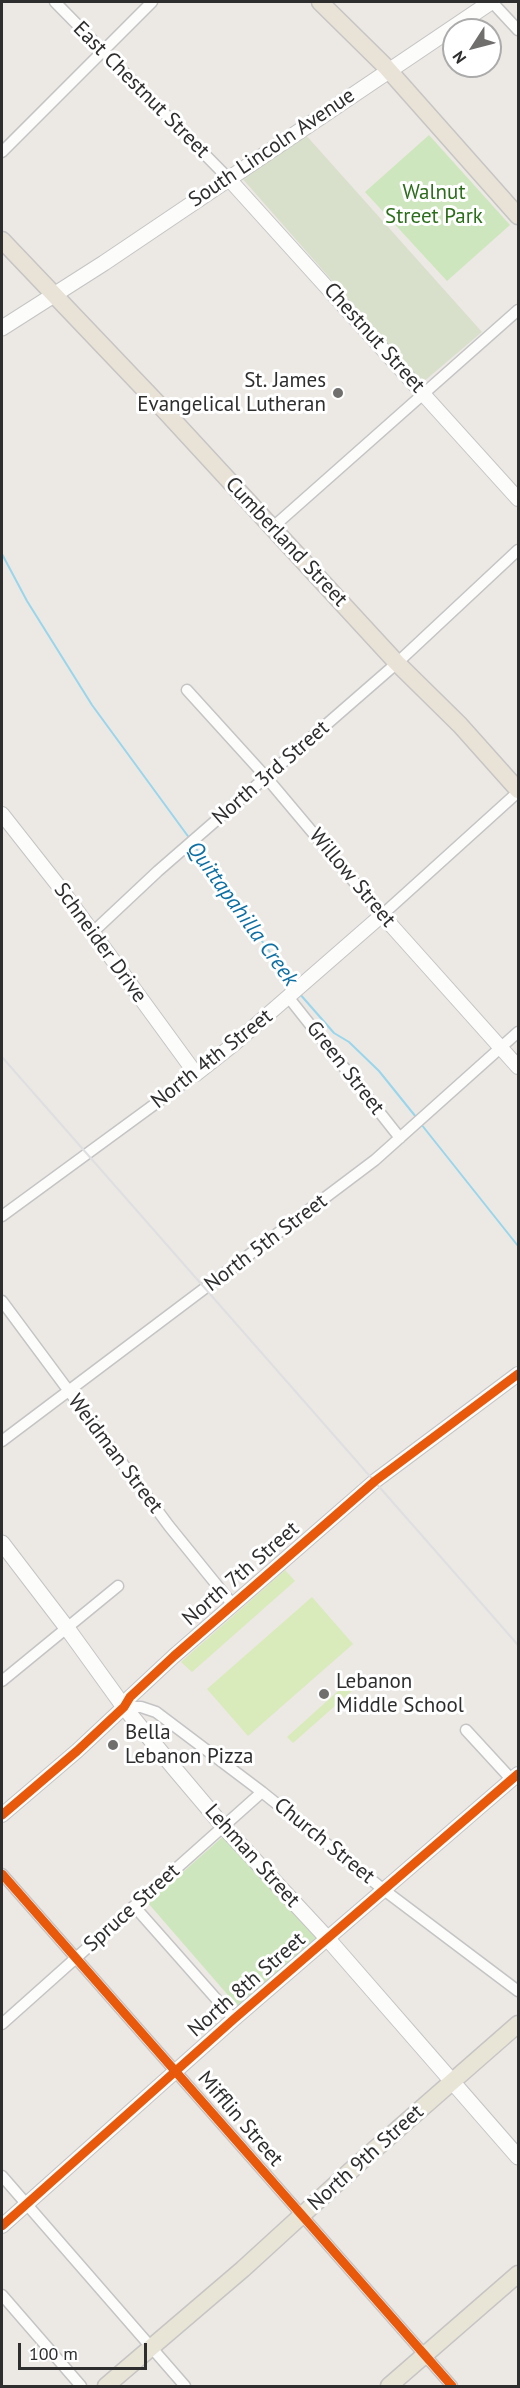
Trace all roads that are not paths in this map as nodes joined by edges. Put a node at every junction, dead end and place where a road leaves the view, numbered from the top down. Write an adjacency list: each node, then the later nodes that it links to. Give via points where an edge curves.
1 (55, 2): 6 (street, East Chestnut Street)
2 (152, 2): 6 (street)
3 (321, 2): 7 (highway)
4 (492, 2): 5 (street); 7 (main road, South Lincoln Avenue)
5 (519, 30)
6 (104, 52): 8 (street); 9 (street, East Chestnut Street)
7 (389, 70): 9 (main road, South Lincoln Avenue); 10 (highway)
8 (2, 152)
9 (228, 178): 12 (main road, South Lincoln Avenue); 15 (street, Chestnut Street)
10 (519, 216)
11 (2, 240): 12 (highway, Cumberland Street)
12 (54, 294): 14 (main road, South Lincoln Avenue); 17 (highway, Cumberland Street)
13 (519, 310): 15 (street)
14 (2, 328)
15 (424, 394): 16 (street, Chestnut Street); 17 (street)
16 (519, 499)
17 (273, 527): 19 (highway, Cumberland Street)
18 (519, 550): 19 (street, North 3rd Street)
19 (397, 663): 21 (street, North 3rd Street); 22 (highway, Cumberland Street)
20 (187, 690): 21 (street, Willow Street)
21 (266, 777): 24 (street, Willow Street); 25 (street, North 3rd Street)
22 (519, 791): 24 (street, North 4th Street)
23 (2, 814): 25 (street, Schneider Drive)
24 (382, 915): 26 (street, North 4th Street); 28 (street, Willow Street)
25 (93, 932): 30 (street, Schneider Drive)
26 (294, 993): 30 (street, North 4th Street); 31 (street, Green Street)
27 (519, 1032): 28 (street, North 5th Street)
28 (501, 1047): 29 (street, Willow Street); 31 (street, North 5th Street)
29 (519, 1067)
30 (196, 1074): 32 (street, North 4th Street)
31 (400, 1138): 35 (street, North 5th Street)
32 (2, 1216)
33 (2, 1301): 35 (street, Weidman Street)
34 (519, 1374): 39 (street, North 7th Street, via 375,1481)
35 (69, 1391): 36 (street, North 5th Street); 39 (street, Weidman Street)
36 (2, 1442)
37 (5, 1553): 40 (main road, Lehman Street)
38 (118, 1586): 40 (street)
39 (233, 1605): 42 (street, North 7th Street, via 130,1697)
40 (67, 1628): 41 (street); 42 (main road, Lehman Street)
41 (2, 1681)
42 (124, 1707): 45 (street, Church Street, via 156,1712); 46 (street, North 7th Street); 47 (main road, Lehman Street)
43 (466, 1730): 44 (street)
44 (515, 1777): 49 (street, North 8th Street)
45 (262, 1792): 47 (street, Spruce Street); 49 (street, Church Street)
46 (2, 1815)
47 (223, 1826): 50 (street, Spruce Street); 51 (main road, Lehman Street)
48 (2, 1874): 52 (street, Mifflin Street)
49 (384, 1890): 51 (street, North 8th Street); 53 (street, Church Street)
50 (134, 1906): 52 (street, Spruce Street); 54 (street)
51 (327, 1938): 54 (street, North 8th Street); 58 (main road, Lehman Street)
52 (75, 1958): 55 (street, Spruce Street); 57 (street, Mifflin Street)
53 (519, 1991)
54 (234, 2019): 57 (street, North 8th Street)
55 (2, 2024)
56 (519, 2024): 58 (main road, North 9th Street)
57 (175, 2073): 61 (street, North 8th Street); 62 (street, Mifflin Street)
58 (452, 2081): 59 (main road, Lehman Street); 62 (main road, North 9th Street)
59 (519, 2157)
60 (2, 2176): 61 (street)
61 (26, 2204): 63 (street, North 8th Street); 66 (street)
62 (302, 2216): 66 (main road, North 9th Street); 67 (street, Mifflin Street)
63 (2, 2226)
64 (519, 2274): 67 (main road)
65 (2, 2295): 68 (street)
66 (151, 2348): 69 (main road, North 9th Street); 70 (street)
67 (425, 2355): 71 (main road); 72 (street, Mifflin Street)
68 (81, 2386)
69 (106, 2386)
70 (185, 2386)
71 (389, 2386)
72 (452, 2386)

